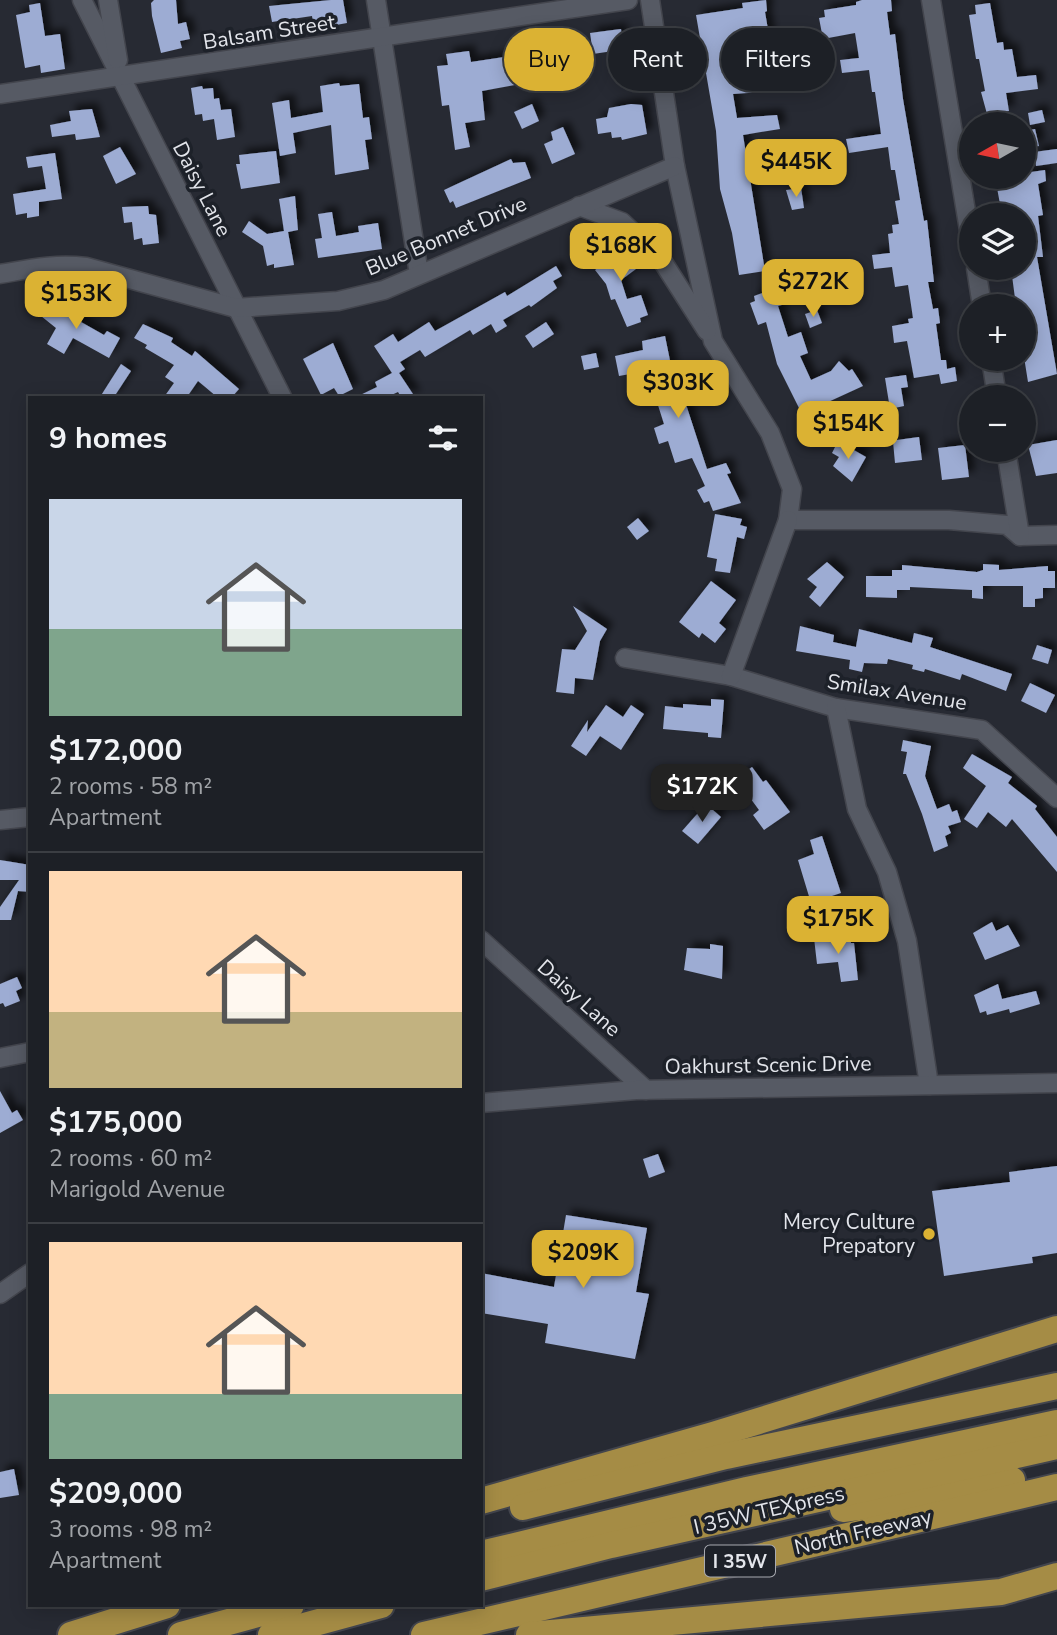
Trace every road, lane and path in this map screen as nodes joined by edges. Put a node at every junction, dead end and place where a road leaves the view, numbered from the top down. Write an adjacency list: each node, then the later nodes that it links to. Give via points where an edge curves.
1 (82, 0): 8 (street, Daisy Lane)
2 (108, 0): 8 (street)
3 (376, 0): 7 (street)
4 (628, 0): 7 (street, Balsam Street)
5 (650, 0): 10 (street)
6 (932, 0): 11 (street)
7 (382, 37): 8 (street, Balsam Street); 14 (street)
8 (120, 77): 9 (street, Balsam Street); 15 (street, Daisy Lane)
9 (0, 93)
10 (675, 166): 12 (street, Blue Bonnet Drive); 16 (street)
11 (965, 203)
12 (579, 206): 14 (street, Blue Bonnet Drive); 16 (street, via 622,222 661,259)
13 (0, 274): 15 (street, Blue Bonnet Drive, via 50,265 86,267)
14 (419, 274): 15 (street, Blue Bonnet Drive, via 384,290 338,301)
15 (236, 308): 17 (street, Daisy Lane)
16 (713, 341): 19 (street, via 770,433)
17 (281, 396)
18 (1008, 462): 23 (street)
19 (792, 489): 20 (street); 21 (street, via 806,513)
20 (788, 520): 21 (street); 25 (street)
21 (821, 522): 23 (street, via 949,520 1007,525)
22 (1057, 535): 23 (street)
23 (1020, 536)
24 (625, 658): 25 (street, Smilax Avenue)
25 (731, 676): 26 (street, Smilax Avenue)
26 (835, 709): 27 (street, Smilax Avenue, via 982,730); 34 (street, via 857,809 887,873 907,941)
27 (1057, 797)
28 (28, 817): 29 (street)
29 (0, 820)
30 (483, 942): 35 (street, Daisy Lane)
31 (28, 1052): 32 (street)
32 (0, 1058)
33 (1057, 1083): 34 (street, Oakhurst Scenic Drive)
34 (929, 1085): 35 (street, Oakhurst Scenic Drive)
35 (646, 1090): 36 (street, Oakhurst Scenic Drive)
36 (483, 1103)
37 (28, 1274): 38 (street)
38 (0, 1294)
39 (1057, 1329): 45 (highway)
40 (1057, 1386): 46 (highway, via 726,1456)
41 (1057, 1423): 48 (highway, I 35W TEXpress, via 733,1493)
42 (1057, 1446): 47 (highway, I 35W TEXpress)
43 (1057, 1470): 47 (highway, via 917,1499)
44 (1057, 1487): 57 (highway, North Freeway / I 35W)
45 (483, 1500)
46 (483, 1517)
47 (650, 1536): 50 (highway, I 35W TEXpress)
48 (483, 1554)
49 (1057, 1576): 58 (highway, via 1001,1592)
50 (483, 1578)
51 (161, 1607): 54 (highway)
52 (284, 1607): 55 (highway)
53 (375, 1607): 56 (highway)
54 (71, 1635)
55 (181, 1635)
56 (271, 1635)
57 (424, 1635)
58 (529, 1635)

